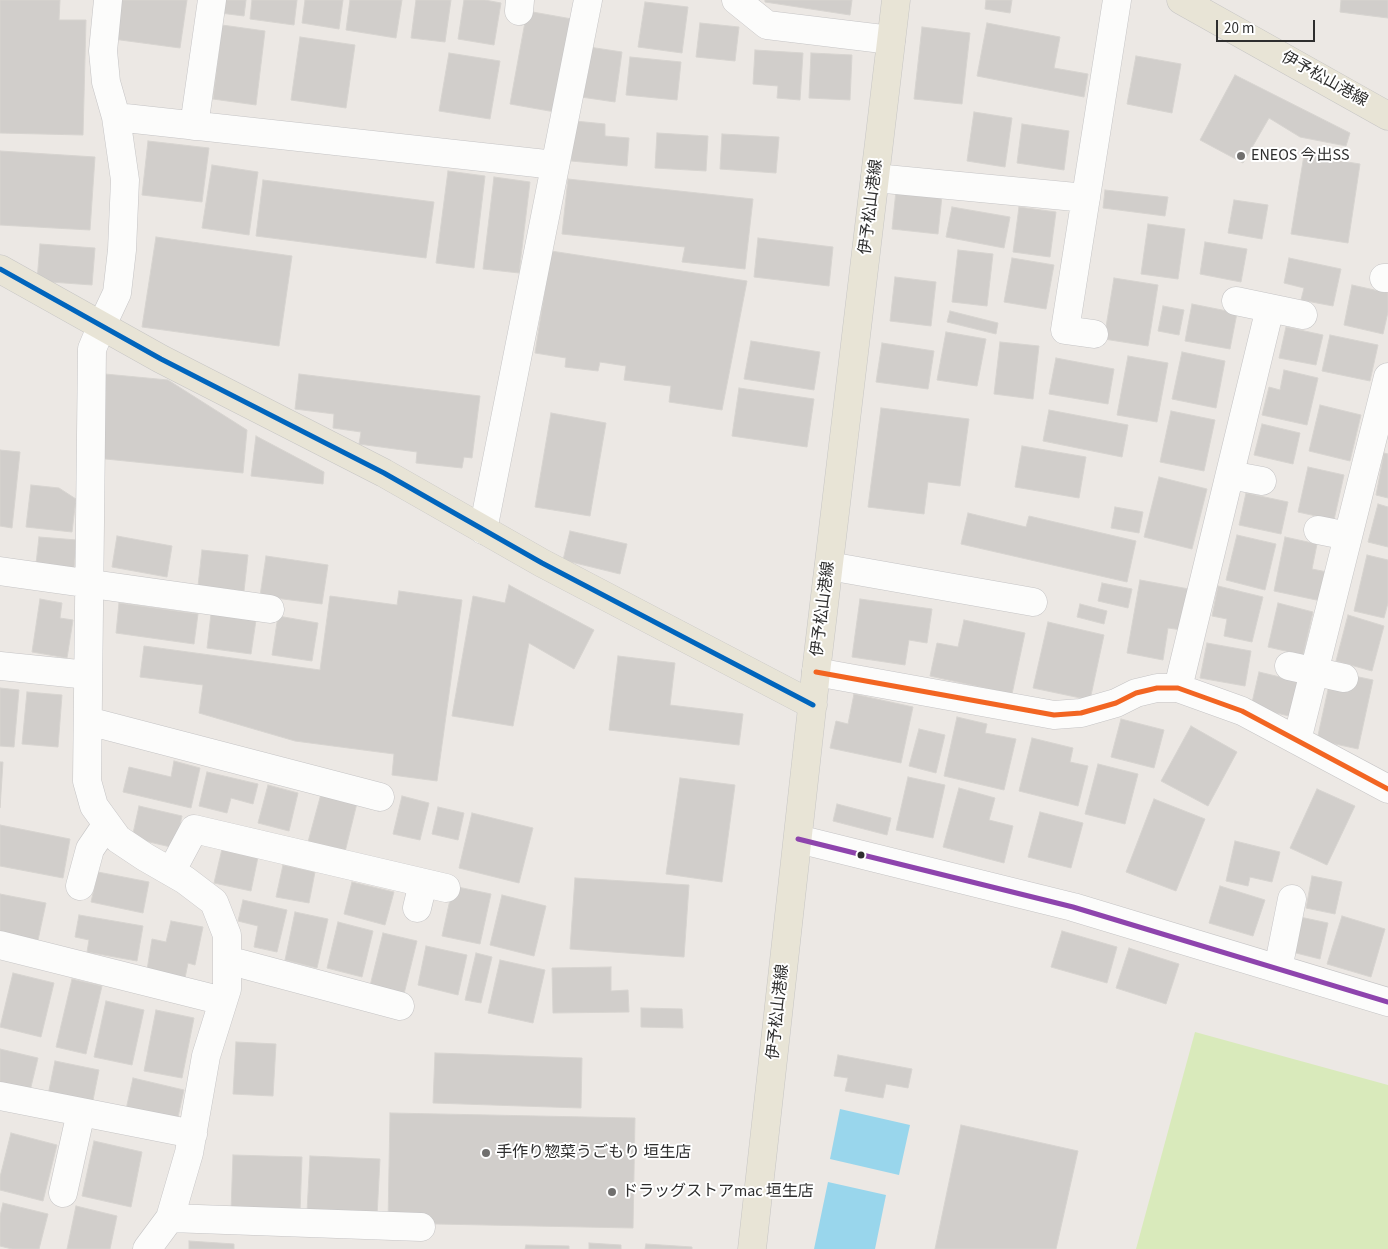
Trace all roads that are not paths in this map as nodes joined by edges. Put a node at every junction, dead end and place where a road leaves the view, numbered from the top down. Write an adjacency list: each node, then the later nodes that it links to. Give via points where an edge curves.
1 (108, 0): 10 (street, via 103,51 106,82)
2 (212, 0): 11 (street)
3 (588, 0): 12 (street)
4 (736, 0): 8 (street, via 767,25)
5 (896, 0): 8 (main road, 伊予松山港線)
6 (1117, 0): 14 (street)
7 (1181, 0): 9 (main road, 伊予松山港線)
8 (891, 40): 13 (main road, 伊予松山港線)
9 (1388, 116)
10 (116, 117): 11 (street); 19 (street, via 125,180 122,250 117,293)
11 (194, 126): 12 (street)
12 (555, 165): 24 (street)
13 (875, 178): 14 (street); 27 (main road, 伊予松山港線)
14 (1086, 198): 20 (street, via 1065,330)
15 (0, 269): 19 (main road)
16 (1236, 301): 17 (street)
17 (1270, 308): 18 (street); 22 (street)
18 (1303, 315)
19 (102, 325): 24 (main road, via 384,473); 29 (street, via 92,349)
20 (1094, 334)
21 (1388, 377): 26 (street)
22 (1230, 475): 23 (street); 37 (street)
23 (1262, 481)
24 (483, 530): 38 (main road)
25 (1318, 530): 26 (street)
26 (1348, 536): 33 (street)
27 (829, 566): 30 (street); 34 (main road, 伊予松山港線)
28 (0, 571): 29 (street)
29 (89, 583): 31 (street); 35 (street)
30 (1033, 602)
31 (270, 609)
32 (0, 666): 35 (street)
33 (1302, 669): 36 (street); 40 (street)
34 (816, 672): 37 (street, via 1054,715 1081,713 1157,688); 38 (main road, 伊予松山港線)
35 (88, 675): 39 (street)
36 (1344, 678)
37 (1178, 688): 40 (street, via 1242,711)
38 (812, 705): 44 (main road, 伊予松山港線)
39 (88, 721): 42 (street); 43 (street, via 87,781 94,806)
40 (1297, 740): 41 (street)
41 (1388, 789)
42 (380, 796)
43 (106, 824): 45 (street, via 118,838); 46 (street, via 90,849)
44 (798, 839): 51 (street, via 1073,907); 62 (main road, 伊予松山港線)
45 (171, 872): 47 (street, via 194,829 272,860); 50 (street, via 214,902 227,935)
46 (80, 886)
47 (428, 893)
48 (1292, 899): 51 (street)
49 (0, 945): 52 (street)
50 (227, 960): 52 (street); 54 (street)
51 (1278, 969): 53 (street)
52 (224, 1001): 57 (street, via 206,1056)
53 (1388, 1002)
54 (400, 1006)
55 (0, 1096): 56 (street)
56 (81, 1112): 57 (street); 58 (street)
57 (193, 1134): 59 (street)
58 (64, 1193)
59 (170, 1218): 60 (street); 61 (street)
60 (422, 1227)
61 (147, 1249)
62 (752, 1249)

